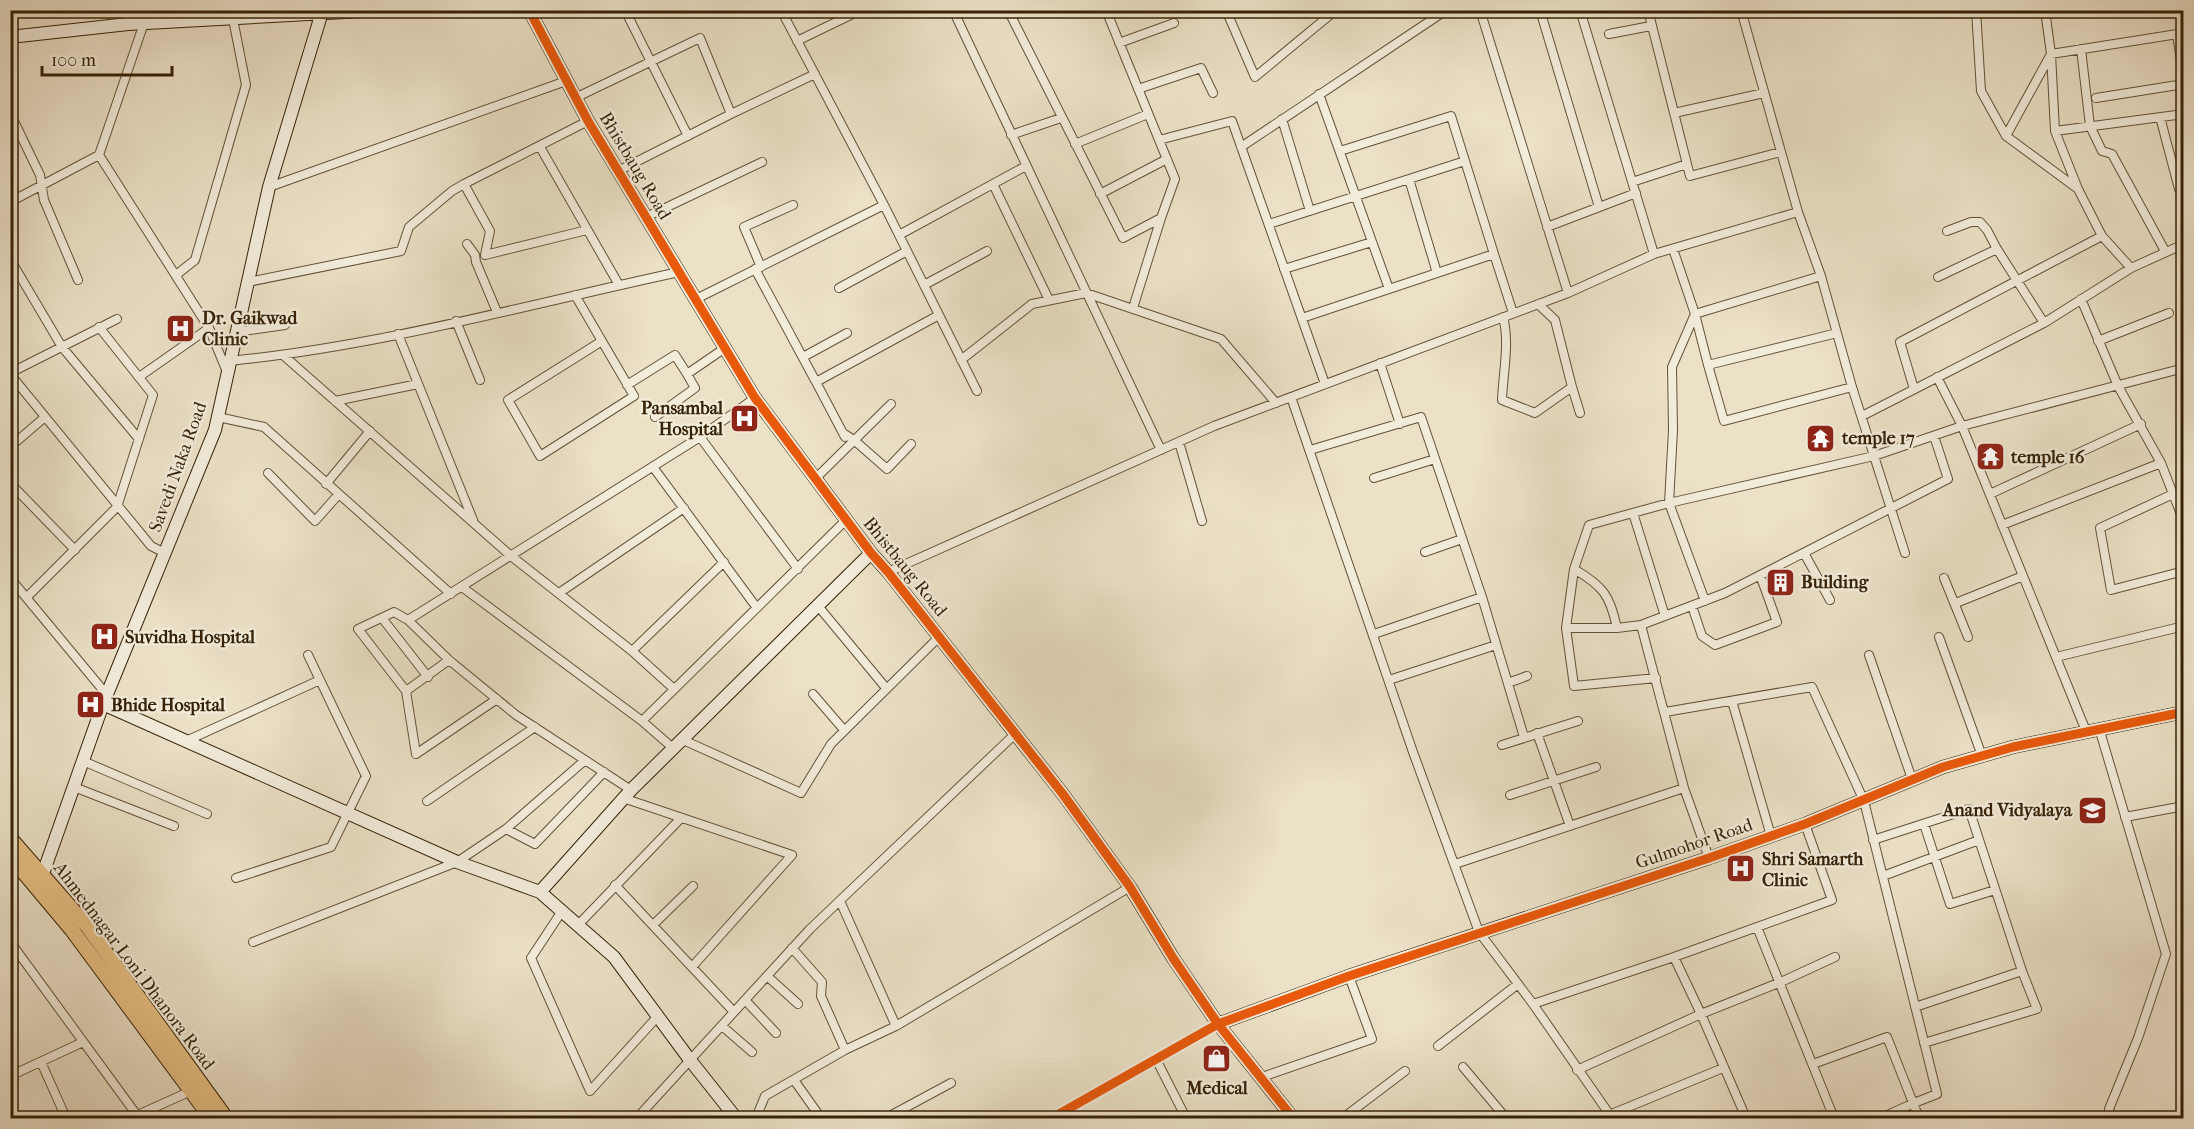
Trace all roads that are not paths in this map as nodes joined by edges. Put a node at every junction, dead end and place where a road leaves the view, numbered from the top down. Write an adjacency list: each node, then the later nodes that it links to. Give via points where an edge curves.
1 (381, 10): 19 (street)
2 (529, 10): 34 (street, Bhistbaug Road)
3 (625, 10): 32 (street)
4 (781, 10): 28 (street)
5 (861, 10): 28 (street)
6 (953, 10): 53 (street)
7 (1008, 10): 47 (street)
8 (1106, 10): 29 (street)
9 (1226, 10): 10 (street, via 1255,76)
10 (1336, 10)
11 (1436, 10): 39 (street, via 1439,15)
12 (1480, 10): 89 (street)
13 (1540, 10): 83 (street)
14 (1580, 10): 70 (street)
15 (1648, 10): 24 (street)
16 (1741, 10): 38 (street)
17 (1977, 10): 55 (street, via 1981,91)
18 (2045, 10): 31 (street)
19 (338, 11): 20 (street)
20 (322, 12): 21 (street); 74 (street, Savedi Naka Road)
21 (233, 19): 22 (street); 111 (street, via 246,85 195,260)
22 (144, 23): 27 (street); 62 (street)
23 (1174, 23): 29 (street)
24 (1651, 26): 26 (street); 43 (street)
25 (2180, 33): 30 (street); 35 (street)
26 (1609, 34)
27 (10, 37)
28 (797, 41): 33 (street)
29 (1119, 43): 36 (street)
30 (2081, 49): 31 (street); 51 (street)
31 (2051, 54): 52 (street); 55 (street)
32 (651, 62): 40 (street); 44 (street, via 700,38); 54 (street)
33 (815, 74): 44 (street); 82 (street)
34 (566, 81): 40 (street, Bhistbaug Road); 74 (street)
35 (2184, 83): 41 (street)
36 (1138, 89): 37 (street, via 1201,68); 45 (street)
37 (1213, 93)
38 (1764, 93): 43 (street); 61 (street)
39 (1319, 94): 49 (street); 60 (street)
40 (575, 98): 50 (street, Bhistbaug Road)
41 (2096, 98)
42 (10, 113): 73 (street, via 40,175)
43 (1674, 113): 66 (street)
44 (731, 114): 54 (street)
45 (1148, 114): 56 (street); 57 (street)
46 (2184, 114): 48 (street)
47 (1061, 117): 53 (street); 57 (street)
48 (2160, 117): 51 (street); 75 (street, via 2179,189)
49 (1282, 119): 59 (street); 84 (street)
50 (588, 121): 58 (street); 68 (street, Bhistbaug Road)
51 (2090, 126): 52 (street); 101 (street, via 2102,151 2112,154)
52 (2055, 131): 76 (street)
53 (1011, 135): 67 (street)
54 (688, 136): 68 (street)
55 (2006, 136): 76 (street)
56 (1159, 140): 59 (street, via 1232,121); 63 (street)
57 (1075, 144): 78 (street)
58 (540, 147): 71 (street); 90 (street)
59 (1241, 147): 88 (street)
60 (1340, 151): 64 (street, via 1451,116); 79 (street)
61 (1780, 152): 66 (street, via 1690,176); 85 (street)
62 (99, 155): 73 (street); 111 (street)
63 (1167, 159): 78 (street); 87 (street, via 1175,178)
64 (1465, 161): 69 (street); 102 (street)
65 (762, 162): 86 (street)
66 (1687, 164): 70 (street)
67 (1026, 166): 72 (street); 121 (street)
68 (618, 171): 86 (street, Bhistbaug Road)
69 (1409, 179): 79 (street); 110 (street)
70 (1632, 183): 77 (street)
71 (464, 184): 104 (street, via 490,231); 116 (street, via 409,227 401,251)
72 (993, 184): 92 (street); 126 (street)
73 (41, 186): 80 (street); 114 (street)
74 (270, 187): 116 (street, Savedi Naka Road)
75 (2184, 187)
76 (2078, 189): 93 (street)
77 (1636, 193): 83 (street); 103 (street)
78 (1100, 194): 87 (street, via 1123,238)
79 (1355, 197): 84 (street); 94 (street)
80 (10, 202)
81 (793, 205): 106 (street, via 744,227)
82 (884, 205): 92 (street); 106 (street)
83 (1599, 207): 89 (street)
84 (1310, 211): 88 (street)
85 (1798, 212): 97 (street); 112 (street)
86 (646, 217): 109 (street, Bhistbaug Road)
87 (1161, 218): 128 (street)
88 (1269, 224): 108 (street)
89 (1547, 227): 122 (street)
90 (587, 230): 104 (street); 117 (street)
91 (1947, 231): 98 (street, via 1980,222)
92 (899, 235): 99 (street)
93 (2102, 236): 107 (street); 115 (street)
94 (1372, 242): 108 (street); 120 (street)
95 (467, 244): 104 (street)
96 (2184, 244): 101 (street)
97 (1673, 249): 103 (street); 132 (street)
98 (1997, 249): 113 (street); 115 (street)
99 (907, 251): 118 (street); 119 (street)
100 (987, 251): 118 (street)
101 (2165, 251): 107 (street)
102 (1494, 254): 110 (street); 130 (street)
103 (1653, 254): 122 (street)
104 (480, 255): 129 (street, via 476,262)
105 (10, 259): 148 (street)
106 (758, 268): 124 (street); 151 (street)
107 (2131, 268): 125 (street)
108 (1284, 269): 135 (street)
109 (679, 272): 117 (street); 124 (street, Bhistbaug Road)
110 (1437, 273): 120 (street)
111 (176, 275): 141 (street)
112 (1821, 276): 132 (street); 144 (street)
113 (1938, 278)
114 (78, 280)
115 (2017, 281): 138 (street); 170 (street, via 1900,342)
116 (248, 282): 142 (street, Savedi Naka Road)
117 (619, 285): 123 (street)
118 (924, 285): 133 (street)
119 (839, 288)
120 (1389, 289): 135 (street)
121 (1086, 293): 126 (street); 128 (street); 193 (street)
122 (1568, 293): 127 (street)
123 (574, 295): 129 (street); 146 (street)
124 (696, 299): 149 (street, Bhistbaug Road)
125 (2081, 299): 138 (street); 147 (street)
126 (1049, 300): 152 (street, via 1032,304)
127 (1538, 304): 130 (street); 168 (street, via 1555,320)
128 (1133, 309): 175 (street, via 1221,339)
129 (497, 312): 137 (street)
130 (1513, 313): 134 (street)
131 (2169, 313): 147 (street)
132 (1695, 314): 155 (street); 207 (street, via 1672,366)
133 (939, 315): 152 (street); 163 (street)
134 (1503, 317): 154 (street); 168 (street, via 1508,334 1502,400 1535,413)
135 (1302, 318): 165 (street)
136 (117, 319): 140 (street)
137 (456, 321): 145 (street); 162 (street)
138 (2044, 323): 161 (street)
139 (285, 325): 142 (street)
140 (99, 327): 148 (street); 160 (street)
141 (208, 328): 159 (street); 160 (street)
142 (236, 332): 153 (street, Savedi Naka Road)
143 (847, 333): 151 (street)
144 (1837, 333): 155 (street); 169 (street)
145 (398, 334): 150 (street); 164 (street)
146 (602, 341): 166 (street); 166 (street, via 508,400 540,456 634,396)
147 (2098, 341): 167 (street)
148 (62, 347): 157 (street); 188 (street)
149 (725, 348): 158 (street); 173 (street, Bhistbaug Road)
150 (283, 356): 153 (street); 174 (street)
151 (803, 357): 163 (street)
152 (961, 360): 171 (street)
153 (230, 361): 159 (street, Savedi Naka Road)
154 (1380, 363): 165 (street); 182 (street)
155 (1708, 365): 169 (street, via 1724,421)
156 (2184, 368): 167 (street)
157 (10, 374): 179 (street)
158 (687, 374): 166 (street, via 675,355); 181 (street, via 695,388)
159 (228, 375): 180 (street, Savedi Naka Road)
160 (138, 377): 188 (street, via 153,395)
161 (1937, 377): 170 (street); 184 (street)
162 (480, 380)
163 (816, 382): 190 (street)
164 (418, 384): 174 (street); 214 (street)
165 (1325, 384): 172 (street)
166 (627, 385)
167 (2118, 386): 183 (street); 184 (street)
168 (1572, 387): 177 (street)
169 (1852, 387): 178 (street)
170 (1914, 389): 178 (street)
171 (977, 391)
172 (1291, 397): 175 (street); 194 (street)
173 (755, 398): 187 (street); 200 (street, Bhistbaug Road)
174 (335, 401): 185 (street)
175 (1276, 402): 189 (street)
176 (891, 404): 190 (street)
177 (1580, 413)
178 (1862, 416): 195 (street)
179 (45, 417): 192 (street); 208 (street)
180 (218, 417): 203 (street, via 264,427); 220 (street, Savedi Naka Road)
181 (655, 417)
182 (1400, 424): 194 (street); 196 (street, via 1421,417)
183 (2141, 424): 197 (street); 204 (street)
184 (1962, 426): 186 (street); 204 (street)
185 (370, 431): 203 (street); 214 (street)
186 (1934, 436): 195 (street); 210 (street, via 1948,479)
187 (700, 437): 198 (street); 226 (street)
188 (139, 439): 208 (street)
189 (1179, 442): 193 (street); 213 (street)
190 (851, 443): 191 (street, via 887,470); 200 (street)
191 (911, 444)
192 (10, 447)
193 (1161, 450): 229 (street)
194 (1310, 450): 252 (street)
195 (1874, 456): 207 (street); 210 (street)
196 (1435, 459): 201 (street); 217 (street)
197 (2161, 463): 205 (street); 216 (street)
198 (653, 467): 209 (street); 224 (street)
199 (268, 473): 206 (street, via 315,521)
200 (816, 478): 212 (street, Bhistbaug Road)
201 (1374, 478)
202 (10, 483): 218 (street)
203 (326, 484): 206 (street)
204 (1990, 494): 216 (street)
205 (2173, 494): 215 (street); 228 (street, via 2100,528 2111,590)
206 (338, 495): 236 (street)
207 (1669, 503): 211 (street); 240 (street)
208 (117, 507): 218 (street); 220 (street, via 151,546)
209 (684, 508): 225 (street); 235 (street)
210 (1891, 508): 222 (street); 223 (street)
211 (1633, 513): 227 (street, via 1589,525); 245 (street)
212 (846, 520): 221 (street, Bhistbaug Road); 226 (street)
213 (1203, 521)
214 (474, 522): 224 (street)
215 (2184, 522)
216 (2002, 525): 231 (street)
217 (1462, 539): 219 (street); 238 (street)
218 (75, 550): 237 (street)
219 (1425, 552)
220 (165, 553): 273 (street, Savedi Naka Road)
221 (871, 553): 229 (street, Bhistbaug Road); 242 (street)
222 (1804, 553): 230 (street); 239 (street)
223 (1905, 553)
224 (511, 555): 234 (street); 235 (street)
225 (724, 562): 244 (street); 257 (street)
226 (798, 569): 244 (street)
227 (1574, 569): 250 (street); 251 (street, via 1591,579 1608,597)
228 (2184, 571)
229 (888, 573): 253 (street, Bhistbaug Road)
230 (1760, 575): 240 (street); 243 (street, via 1778,622 1715,645 1702,636)
231 (2023, 576): 241 (street); 260 (street)
232 (10, 578): 237 (street)
233 (1944, 578): 241 (street)
234 (462, 587): 236 (street); 277 (street)
235 (559, 592): 257 (street)
236 (451, 594): 247 (street)
237 (27, 597): 273 (street)
238 (1482, 597): 252 (street); 256 (street)
239 (1830, 600)
240 (1705, 601): 243 (street)
241 (1956, 603): 255 (street)
242 (818, 606): 268 (street); 287 (street)
243 (1692, 606): 245 (street)
244 (757, 608): 269 (street)
245 (1665, 616): 248 (street)
246 (382, 618): 247 (street, via 394,612); 262 (street); 270 (street, via 357,630)
247 (408, 620): 261 (street)
248 (1641, 625): 251 (street); 264 (street)
249 (2184, 626): 260 (street)
250 (1566, 628): 251 (street); 264 (street, via 1574,686)
251 (1617, 628)
252 (1374, 634): 266 (street)
253 (939, 637): 268 (street); 284 (street, Bhistbaug Road)
254 (1939, 637): 289 (street)
255 (1968, 637)
256 (1496, 645): 266 (street); 267 (street)
257 (632, 651): 269 (street)
258 (1869, 655): 294 (street)
259 (308, 656): 265 (street)
260 (2056, 657): 282 (street)
261 (449, 660): 262 (street); 272 (street)
262 (428, 676): 270 (street)
263 (1527, 676): 267 (street)
264 (1656, 678): 275 (street)
265 (320, 680): 286 (street); 304 (street, via 366,776)
266 (1389, 680): 320 (street)
267 (1508, 683): 285 (street)
268 (886, 688): 281 (street)
269 (674, 689): 277 (street)
270 (406, 691): 272 (street, via 416,754)
271 (813, 694): 281 (street)
272 (497, 699): 279 (street)
273 (105, 700): 286 (street); 290 (street, Savedi Naka Road)
274 (1732, 700): 275 (street); 301 (street, via 1812,687); 312 (street)
275 (1665, 712): 297 (street)
276 (2184, 712): 280 (street, Gulmohor Road)
277 (642, 721): 287 (street)
278 (1578, 721): 283 (street)
279 (535, 727): 291 (street); 300 (street)
280 (2099, 728): 282 (street, Gulmohor Road); 305 (street)
281 (844, 730): 287 (street, via 801,793)
282 (2086, 731): 289 (street, Gulmohor Road)
283 (1537, 733): 285 (street); 295 (street)
284 (1014, 734): 326 (street, Bhistbaug Road); 329 (street)
285 (1524, 737): 288 (street)
286 (186, 741): 304 (street)
287 (677, 744): 298 (street)
288 (1502, 745)
289 (1982, 756): 294 (street, Gulmohor Road)
290 (83, 761): 296 (street, Savedi Naka Road); 303 (street)
291 (584, 761): 293 (street); 311 (street)
292 (1596, 767): 295 (street)
293 (604, 772): 298 (street); 311 (street, via 535,844)
294 (1912, 779): 301 (street, Gulmohor Road)
295 (1553, 781): 299 (street); 310 (street)
296 (74, 787): 309 (street); 323 (street, Savedi Naka Road)
297 (1684, 788): 310 (street); 318 (street)
298 (627, 794): 306 (street); 328 (street)
299 (1510, 795)
300 (427, 801)
301 (1864, 801): 307 (street, Gulmohor Road); 314 (street)
302 (2184, 806): 305 (street)
303 (207, 814)
304 (347, 814): 319 (street); 322 (street, via 331,847)
305 (2125, 817): 396 (street, via 2166,954 2109,1109)
306 (681, 818): 324 (street); 340 (street, via 792,855)
307 (1805, 824): 312 (street, Gulmohor Road); 333 (street, via 1832,900)
308 (1924, 824): 314 (street); 315 (street, via 1969,809); 317 (street)
309 (174, 826)
310 (1570, 826): 320 (street)
311 (506, 829): 319 (street)
312 (1771, 836): 318 (street, Gulmohor Road)
313 (10, 838): 323 (main road, Ahmednagar Loni Dhanora Road)
314 (1873, 840): 321 (street)
315 (1979, 840): 317 (street); 327 (street)
316 (10, 856): 323 (main road, Ahmednagar Loni Dhanora Road)
317 (1934, 857): 321 (street); 327 (street, via 1950,904)
318 (1709, 858): 334 (street, Gulmohor Road)
319 (458, 862): 328 (street); 335 (street)
320 (1455, 864): 334 (street)
321 (1882, 876): 349 (street)
322 (236, 878)
323 (41, 881): 374 (main road, Ahmednagar Loni Dhanora Road); 381 (main road, Ahmednagar Loni Dhanora Road, via 117,965)
324 (615, 885): 331 (street); 332 (street)
325 (693, 886): 332 (street)
326 (1130, 887): 353 (street, Bhistbaug Road); 355 (street)
327 (1995, 890): 341 (street)
328 (540, 892): 330 (street)
329 (840, 901): 337 (street); 355 (street)
330 (562, 911): 331 (street); 352 (street, via 531,958 590,1091)
331 (578, 925): 352 (street, via 614,957)
332 (653, 925): 340 (street)
333 (1757, 927): 338 (street); 344 (street)
334 (1479, 932): 343 (street, Gulmohor Road); 345 (street)
335 (252, 942)
336 (10, 945): 357 (street)
337 (792, 948): 342 (street); 360 (street, via 822,982 821,996)
338 (1674, 957): 348 (street); 351 (street)
339 (1835, 957): 344 (street)
340 (692, 967): 350 (street)
341 (2022, 971): 349 (street); 358 (street, via 2037,1009)
342 (767, 976): 346 (street); 347 (street)
343 (1349, 976): 353 (street, Gulmohor Road); 371 (street, via 1372,1039)
344 (1781, 982): 351 (street); 365 (street)
345 (1518, 984): 348 (street); 359 (street)
346 (745, 1000): 350 (street); 356 (street)
347 (798, 1004)
348 (1533, 1004): 368 (street)
349 (1915, 1006): 358 (street)
350 (734, 1012): 354 (street)
351 (1701, 1014): 367 (street); 368 (street)
352 (658, 1016): 363 (street)
353 (1218, 1024): 362 (street); 371 (street, Bhistbaug Road)
354 (722, 1026): 361 (street); 363 (street)
355 (896, 1026): 360 (street)
356 (776, 1033)
357 (83, 1042): 364 (street); 378 (street)
358 (1924, 1043): 375 (street, via 1937,1094)
359 (1438, 1046)
360 (845, 1050): 372 (street)
361 (753, 1052)
362 (1156, 1059): 387 (street); 388 (street)
363 (690, 1060): 382 (street); 383 (street)
364 (40, 1062): 370 (street); 379 (street)
365 (1813, 1064): 375 (street, via 1887,1037); 393 (street)
366 (1463, 1067): 391 (street)
367 (1723, 1068): 377 (street); 392 (street)
368 (1577, 1070): 377 (street)
369 (1405, 1071): 390 (street)
370 (10, 1076)
371 (1262, 1077): 389 (street, Bhistbaug Road)
372 (794, 1080): 384 (street, via 765,1096); 385 (street)
373 (951, 1083): 386 (street)
374 (191, 1091): 378 (street); 380 (main road, Ahmednagar Loni Dhanora Road)
375 (1914, 1102): 394 (street); 395 (street)
376 (2184, 1111): 397 (street)
377 (1611, 1117)
378 (136, 1118)
379 (66, 1119)
380 (211, 1119)
381 (226, 1119)
382 (637, 1119)
383 (736, 1119)
384 (756, 1119)
385 (821, 1119)
386 (886, 1119)
387 (1052, 1119)
388 (1186, 1119)
389 (1293, 1119)
390 (1343, 1119)
391 (1506, 1119)
392 (1746, 1119)
393 (1834, 1119)
394 (1881, 1119)
395 (1919, 1119)
396 (2112, 1119)
397 (2175, 1119)

